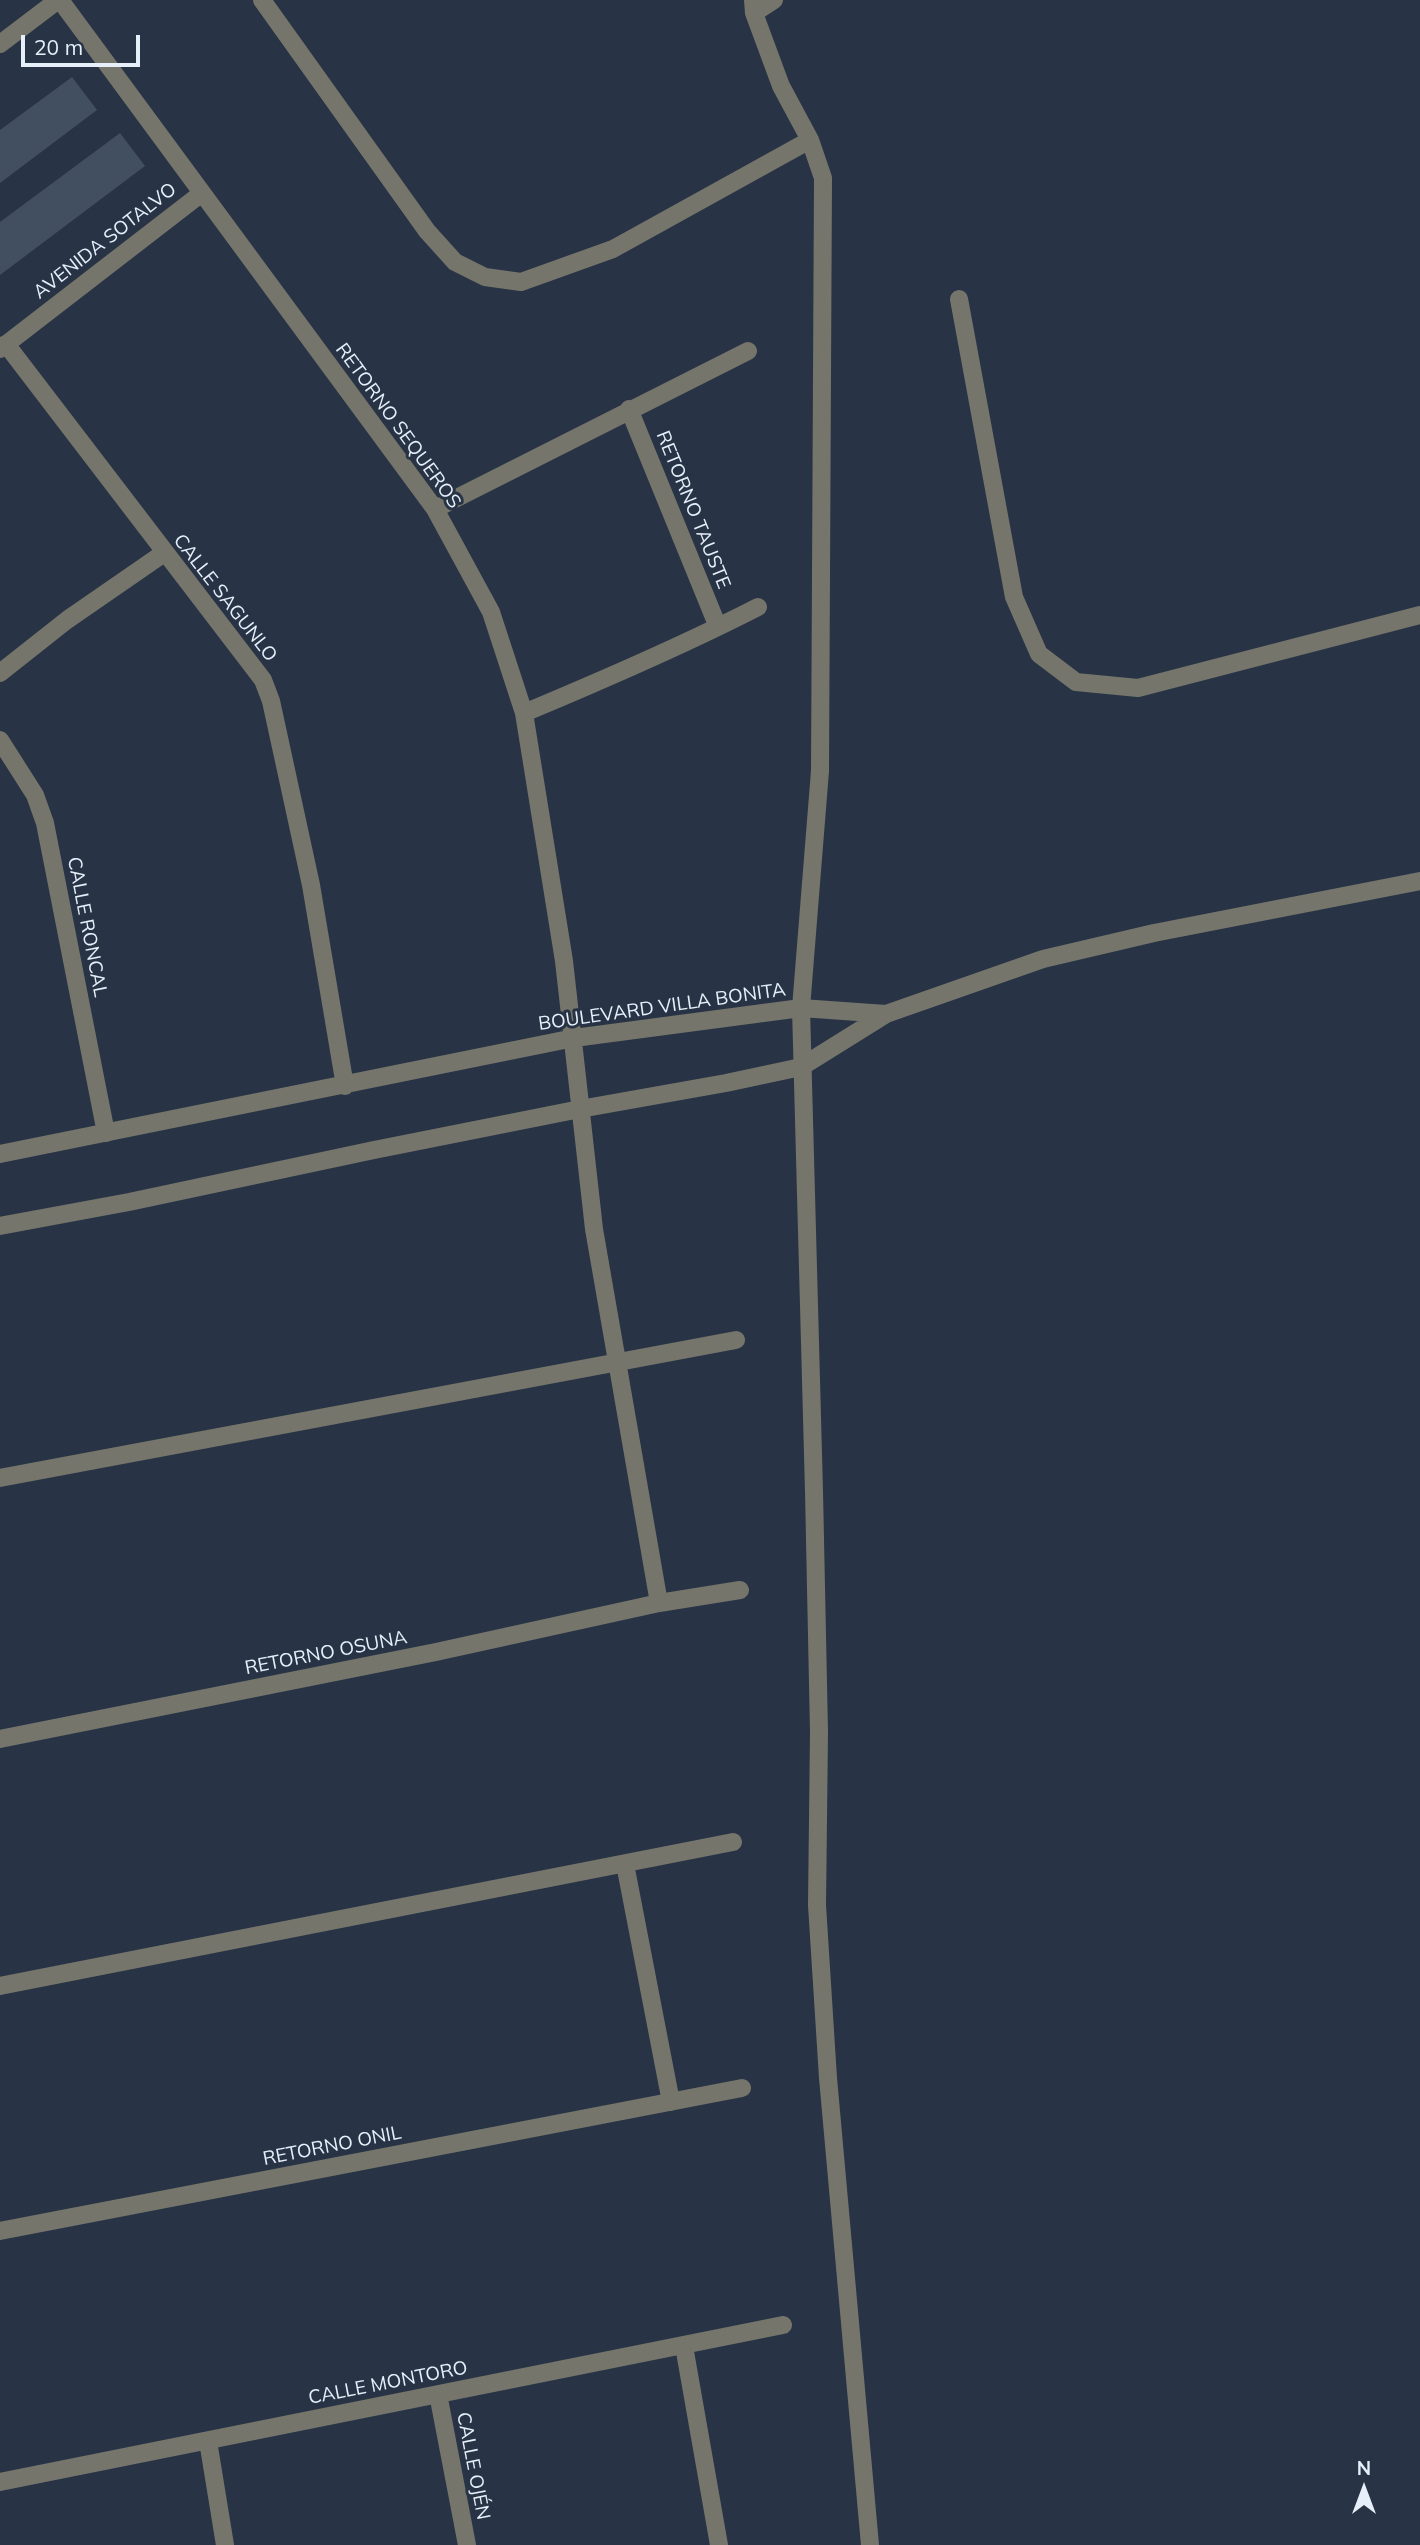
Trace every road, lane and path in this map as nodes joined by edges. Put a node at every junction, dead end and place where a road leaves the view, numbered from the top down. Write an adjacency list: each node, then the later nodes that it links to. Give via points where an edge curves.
1 (59, 0): 5 (street); 7 (street, RETORNO SEQUEROS)
2 (262, 0): 6 (street, via 427,231 455,262 485,277 521,282 613,248)
3 (774, 0): 4 (street)
4 (753, 7): 6 (street, via 782,86)
5 (0, 44)
6 (810, 141): 21 (street, via 823,178 820,771)
7 (202, 192): 9 (street, AVENIDA SOTALVO); 12 (street, RETORNO SEQUEROS)
8 (959, 299): 15 (street, via 1014,597 1039,654 1076,682 1138,688)
9 (3, 346): 13 (street, CALLE SAGUNLO)
10 (748, 351): 11 (street)
11 (629, 409): 12 (street); 16 (street, RETORNO TAUSTE)
12 (435, 509): 18 (street, RETORNO SEQUEROS, via 491,612)
13 (164, 553): 17 (street); 25 (street, CALLE SAGUNLO, via 262,680 271,701 311,885)
14 (758, 607): 16 (street)
15 (1420, 615)
16 (718, 627): 18 (street)
17 (0, 673)
18 (524, 713): 23 (street, RETORNO SEQUEROS)
19 (0, 740): 27 (street, CALLE RONCAL, via 36,795 45,823)
20 (1420, 881): 22 (street, via 1043,959)
21 (801, 1008): 22 (street, BOULEVARD VILLA BONITA); 23 (street, BOULEVARD VILLA BONITA); 24 (street)
22 (886, 1014): 24 (street)
23 (573, 1038): 25 (street, BOULEVARD VILLA BONITA); 26 (street, RETORNO SEQUEROS)
24 (801, 1067): 26 (street); 50 (street, via 815,1505 817,1905)
25 (345, 1086): 27 (street, BOULEVARD VILLA BONITA)
26 (580, 1109): 29 (street); 31 (street)
27 (106, 1133): 28 (street, BOULEVARD VILLA BONITA)
28 (0, 1154)
29 (0, 1226)
30 (736, 1340): 31 (street)
31 (615, 1361): 32 (street); 34 (street)
32 (0, 1478)
33 (740, 1590): 34 (street, RETORNO OSUNA)
34 (659, 1603): 35 (street, RETORNO OSUNA)
35 (0, 1739)
36 (733, 1842): 37 (street)
37 (625, 1864): 38 (street); 40 (street)
38 (0, 1986)
39 (741, 2088): 40 (street, RETORNO ONIL)
40 (671, 2102): 41 (street, RETORNO ONIL)
41 (0, 2231)
42 (783, 2325): 43 (street, CALLE MONTORO)
43 (684, 2346): 44 (street, CALLE MONTORO); 49 (street)
44 (438, 2394): 45 (street, CALLE MONTORO); 48 (street, CALLE OJÉN)
45 (208, 2441): 46 (street, CALLE MONTORO); 47 (street)
46 (0, 2482)
47 (225, 2545)
48 (467, 2545)
49 (719, 2545)
50 (870, 2545)

